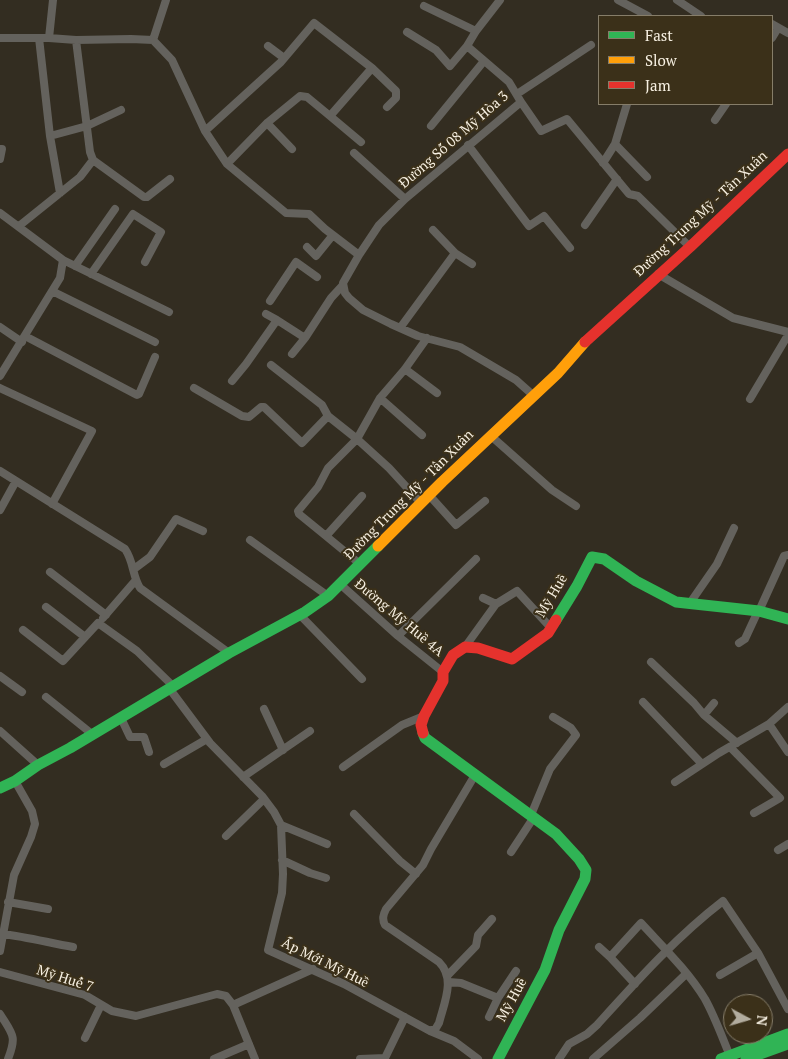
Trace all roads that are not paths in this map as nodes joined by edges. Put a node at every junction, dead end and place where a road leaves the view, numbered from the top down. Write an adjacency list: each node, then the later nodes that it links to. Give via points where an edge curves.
1 (54, 0): 15 (street)
2 (166, 0): 17 (street)
3 (500, 0): 10 (street)
4 (618, 0): 7 (street)
5 (677, 0): 8 (street)
6 (424, 6): 10 (street)
7 (646, 15)
8 (700, 15)
9 (775, 26): 12 (street)
10 (476, 31): 20 (street)
11 (408, 32): 20 (street, via 436,50 450,66)
12 (788, 34)
13 (0, 38): 14 (street)
14 (39, 38): 15 (street); 36 (street)
15 (49, 38): 16 (street)
16 (76, 40): 17 (street); 33 (street)
17 (153, 40): 35 (street, via 172,60)
18 (591, 45): 24 (street)
19 (268, 46): 21 (street)
20 (468, 46): 22 (street, Đường Số 08 Mỹ Hòa 3)
21 (284, 58): 23 (street, via 316,23); 35 (street)
22 (484, 61): 24 (street, Đường Số 08 Mỹ Hòa 3, via 509,82); 34 (street)
23 (372, 68): 28 (street, via 397,93 396,99); 30 (street)
24 (517, 94): 25 (street, Đường Số 08 Mỹ Hòa 3)
25 (521, 102): 39 (street, Đường Số 08 Mỹ Hòa 3); 46 (street, via 541,131 567,119)
26 (627, 105): 38 (street)
27 (725, 105): 31 (street)
28 (387, 107)
29 (121, 110): 33 (street)
30 (330, 116): 32 (street, via 302,95); 37 (street)
31 (715, 120)
32 (267, 124): 40 (street); 47 (street)
33 (87, 126): 36 (street); 45 (street)
34 (431, 126)
35 (205, 132): 47 (street)
36 (50, 136): 51 (street)
37 (361, 142)
38 (615, 144): 46 (street); 48 (street)
39 (468, 145): 52 (street, Đường Số 08 Mỹ Hòa 3); 61 (street, via 529,226 544,216)
40 (292, 148)
41 (0, 149): 44 (street)
42 (354, 153): 52 (street)
43 (788, 154): 60 (street, Đường Trung Mỹ - Tân Xuân)
44 (0, 159)
45 (94, 160): 49 (street, via 144,197); 51 (street)
46 (603, 163): 50 (street)
47 (227, 164): 58 (street, via 286,214 309,214)
48 (647, 177)
49 (170, 179)
50 (617, 179): 55 (street); 60 (street, via 629,194 638,196)
51 (60, 193): 56 (street)
52 (405, 199): 63 (street, Đường Số 08 Mỹ Hòa 3, via 379,225)
53 (115, 209): 67 (street)
54 (0, 213): 56 (street)
55 (585, 225)
56 (19, 226): 64 (street)
57 (433, 230): 62 (street)
58 (333, 235): 59 (street, via 316,256); 63 (street)
59 (307, 247)
60 (690, 247): 69 (street, Đường Trung Mỹ - Tân Xuân)
61 (570, 248)
62 (455, 253): 66 (street); 78 (street)
63 (360, 255): 71 (street, Đường Số 08 Mỹ Hòa 3)
64 (64, 260): 67 (street); 72 (street, via 60,278)
65 (145, 262): 68 (street, via 161,232 134,212)
66 (472, 264)
67 (75, 266): 68 (street)
68 (91, 274): 74 (street)
69 (658, 274): 79 (street, via 733,318); 93 (street, Đường Trung Mỹ - Tân Xuân)
70 (317, 277): 73 (street, via 296,262)
71 (343, 285): 78 (street, via 345,293 362,310); 80 (street, Đường Số 08 Mỹ Hòa 3)
72 (52, 291): 82 (street); 83 (street)
73 (270, 301)
74 (169, 312)
75 (266, 314): 76 (street)
76 (277, 320): 80 (street); 89 (street)
77 (0, 327): 82 (street)
78 (400, 328): 81 (street)
79 (788, 334): 95 (street)
80 (305, 338): 84 (street, Đường Số 08 Mỹ Hòa 3)
81 (427, 338): 87 (street); 93 (street, via 460,347 516,380)
82 (23, 339): 85 (street, via 137,395); 88 (street)
83 (155, 342)
84 (292, 354)
85 (155, 357)
86 (271, 365): 96 (street, via 322,405)
87 (405, 370): 92 (street); 94 (street)
88 (0, 376)
89 (232, 381)
90 (0, 388): 105 (street, via 92,431)
91 (194, 388): 96 (street, via 242,416 251,416 264,407 302,443)
92 (438, 393)
93 (534, 396): 98 (street, Đường Trung Mỹ - Tân Xuân)
94 (380, 398): 97 (street); 99 (street)
95 (750, 399)
96 (328, 416): 99 (street)
97 (422, 435)
98 (490, 436): 103 (street, Đường Trung Mỹ - Tân Xuân); 106 (street, via 552,490)
99 (356, 439): 103 (street); 110 (street, via 328,468 318,487 298,511)
100 (0, 471): 101 (street)
101 (16, 481): 105 (street); 107 (street)
102 (362, 496): 110 (street)
103 (425, 499): 104 (street, via 456,525); 114 (street, Đường Trung Mỹ - Tân Xuân)
104 (484, 501)
105 (52, 504): 115 (street, via 126,549)
106 (576, 506)
107 (0, 510)
108 (734, 528): 121 (street, via 717,564)
109 (203, 531): 115 (street, via 176,519 150,557)
110 (326, 536): 114 (street)
111 (250, 540): 119 (street)
112 (788, 555): 124 (street, via 784,556)
113 (476, 559): 131 (street)
114 (360, 564): 118 (street, Đường Trung Mỹ - Tân Xuân)
115 (134, 569): 117 (street)
116 (50, 572): 125 (street)
117 (135, 581): 125 (street); 135 (street, via 140,588)
118 (340, 584): 119 (street, Đường Trung Mỹ - Tân Xuân); 131 (street, Đường Mỹ Huề 4A)
119 (328, 596): 126 (street, Đường Trung Mỹ - Tân Xuân)
120 (483, 598): 122 (street)
121 (690, 603): 124 (street, Mỹ Huề); 129 (street, Mỹ Huề, via 662,596 604,559 592,557)
122 (496, 604): 129 (street, via 517,591); 134 (street)
123 (46, 607): 132 (street)
124 (759, 611): 127 (street, Mỹ Huề); 133 (street, via 745,639)
125 (106, 615): 128 (street)
126 (300, 615): 135 (street, Đường Trung Mỹ - Tân Xuân); 139 (street)
127 (788, 619)
128 (98, 623): 132 (street); 140 (street, via 136,651)
129 (551, 628): 134 (street, Mỹ Huề, via 512,659 478,648)
130 (23, 630): 132 (street, via 63,661)
131 (398, 636): 137 (street, Đường Mỹ Huề 4A)
132 (85, 637)
133 (739, 643)
134 (465, 648): 137 (street, via 453,655)
135 (229, 653): 140 (street, Đường Trung Mỹ - Tân Xuân)
136 (651, 662): 147 (street)
137 (443, 672): 148 (street, via 443,681)
138 (0, 676): 141 (street)
139 (362, 679)
140 (171, 687): 150 (street, Đường Trung Mỹ - Tân Xuân); 155 (street)
141 (22, 692)
142 (46, 697): 154 (street)
143 (643, 702): 162 (street)
144 (714, 703): 147 (street)
145 (788, 707): 151 (street)
146 (264, 709): 157 (street)
147 (704, 715): 156 (street)
148 (424, 716): 163 (street, via 402,725); 164 (street, Mỹ Huề, via 421,725 425,738)
149 (553, 716): 172 (street, via 576,735 550,769)
150 (120, 718): 154 (street, Đường Trung Mỹ - Tân Xuân); 158 (street, via 130,737 144,737)
151 (769, 724): 156 (street); 159 (street)
152 (0, 731): 160 (street)
153 (310, 731): 157 (street)
154 (92, 734): 160 (street, Đường Trung Mỹ - Tân Xuân)
155 (208, 740): 161 (street); 165 (street)
156 (733, 745): 162 (street); 170 (street, via 780,798)
157 (283, 750): 165 (street)
158 (148, 752)
159 (788, 752)
160 (38, 764): 166 (street, Đường Trung Mỹ - Tân Xuân)
161 (164, 764)
162 (702, 764): 167 (street)
163 (343, 767)
164 (475, 775): 172 (street, Mỹ Huề); 180 (street)
165 (242, 777): 169 (street)
166 (15, 781): 168 (street, Đường Trung Mỹ - Tân Xuân); 182 (street, via 32,811 35,824 14,876)
167 (675, 782)
168 (0, 788)
169 (264, 799): 173 (street); 174 (street)
170 (754, 813)
171 (354, 814): 180 (street)
172 (533, 816): 178 (street); 219 (street, Mỹ Huề, via 556,834 579,859 586,870 585,879 559,930 545,970)
173 (281, 825): 175 (street); 179 (street, Ấp Mới Mỹ Huề)
174 (226, 836)
175 (327, 844)
176 (788, 844): 177 (street)
177 (778, 850)
178 (511, 852)
179 (282, 860): 181 (street); 192 (street, Ấp Mới Mỹ Huề, via 282,893 268,950)
180 (416, 874): 197 (street, via 386,909 382,921 445,967)
181 (326, 878)
182 (8, 902): 183 (street); 185 (street)
183 (48, 909)
184 (492, 919): 197 (street, via 478,935 476,946)
185 (3, 934): 186 (street); 188 (street)
186 (74, 947)
187 (599, 948): 191 (street)
188 (0, 951)
189 (667, 951): 190 (street, via 723,901); 191 (street, via 641,923); 195 (street); 198 (street)
190 (758, 953): 196 (street); 202 (street)
191 (610, 957): 198 (street)
192 (313, 969): 201 (street); 204 (street, Ấp Mới Mỹ Huề)
193 (516, 971): 199 (street)
194 (0, 972): 200 (street, Mỹ Huế 7, via 85,995)
195 (686, 974): 214 (street, via 704,998 717,1024); 221 (street)
196 (720, 975)
197 (449, 978): 199 (street); 206 (street, via 439,1023)
198 (636, 984): 220 (street, via 587,1034 569,1044)
199 (498, 998): 205 (street)
200 (101, 1005): 201 (street, Mỹ Huế 7, via 136,1016 218,994 226,996); 208 (street)
201 (233, 1005): 209 (street)
202 (788, 1009)
203 (0, 1014): 213 (street, via 14,1037)
204 (405, 1017): 206 (street, Ấp Mới Mỹ Huề); 217 (street, via 385,1058)
205 (489, 1017)
206 (430, 1031): 218 (street, Ấp Mới Mỹ Huề, via 454,1041)
207 (788, 1034): 211 (street)
208 (85, 1038)
209 (249, 1044): 215 (street); 216 (street)
210 (788, 1044): 211 (street)
211 (770, 1051): 214 (street); 222 (street)
212 (0, 1054): 213 (street)
213 (9, 1057)
214 (725, 1057)
215 (214, 1059)
216 (255, 1059)
217 (360, 1059)
218 (478, 1059)
219 (498, 1059)
220 (559, 1059)
221 (593, 1059)
222 (746, 1059)

